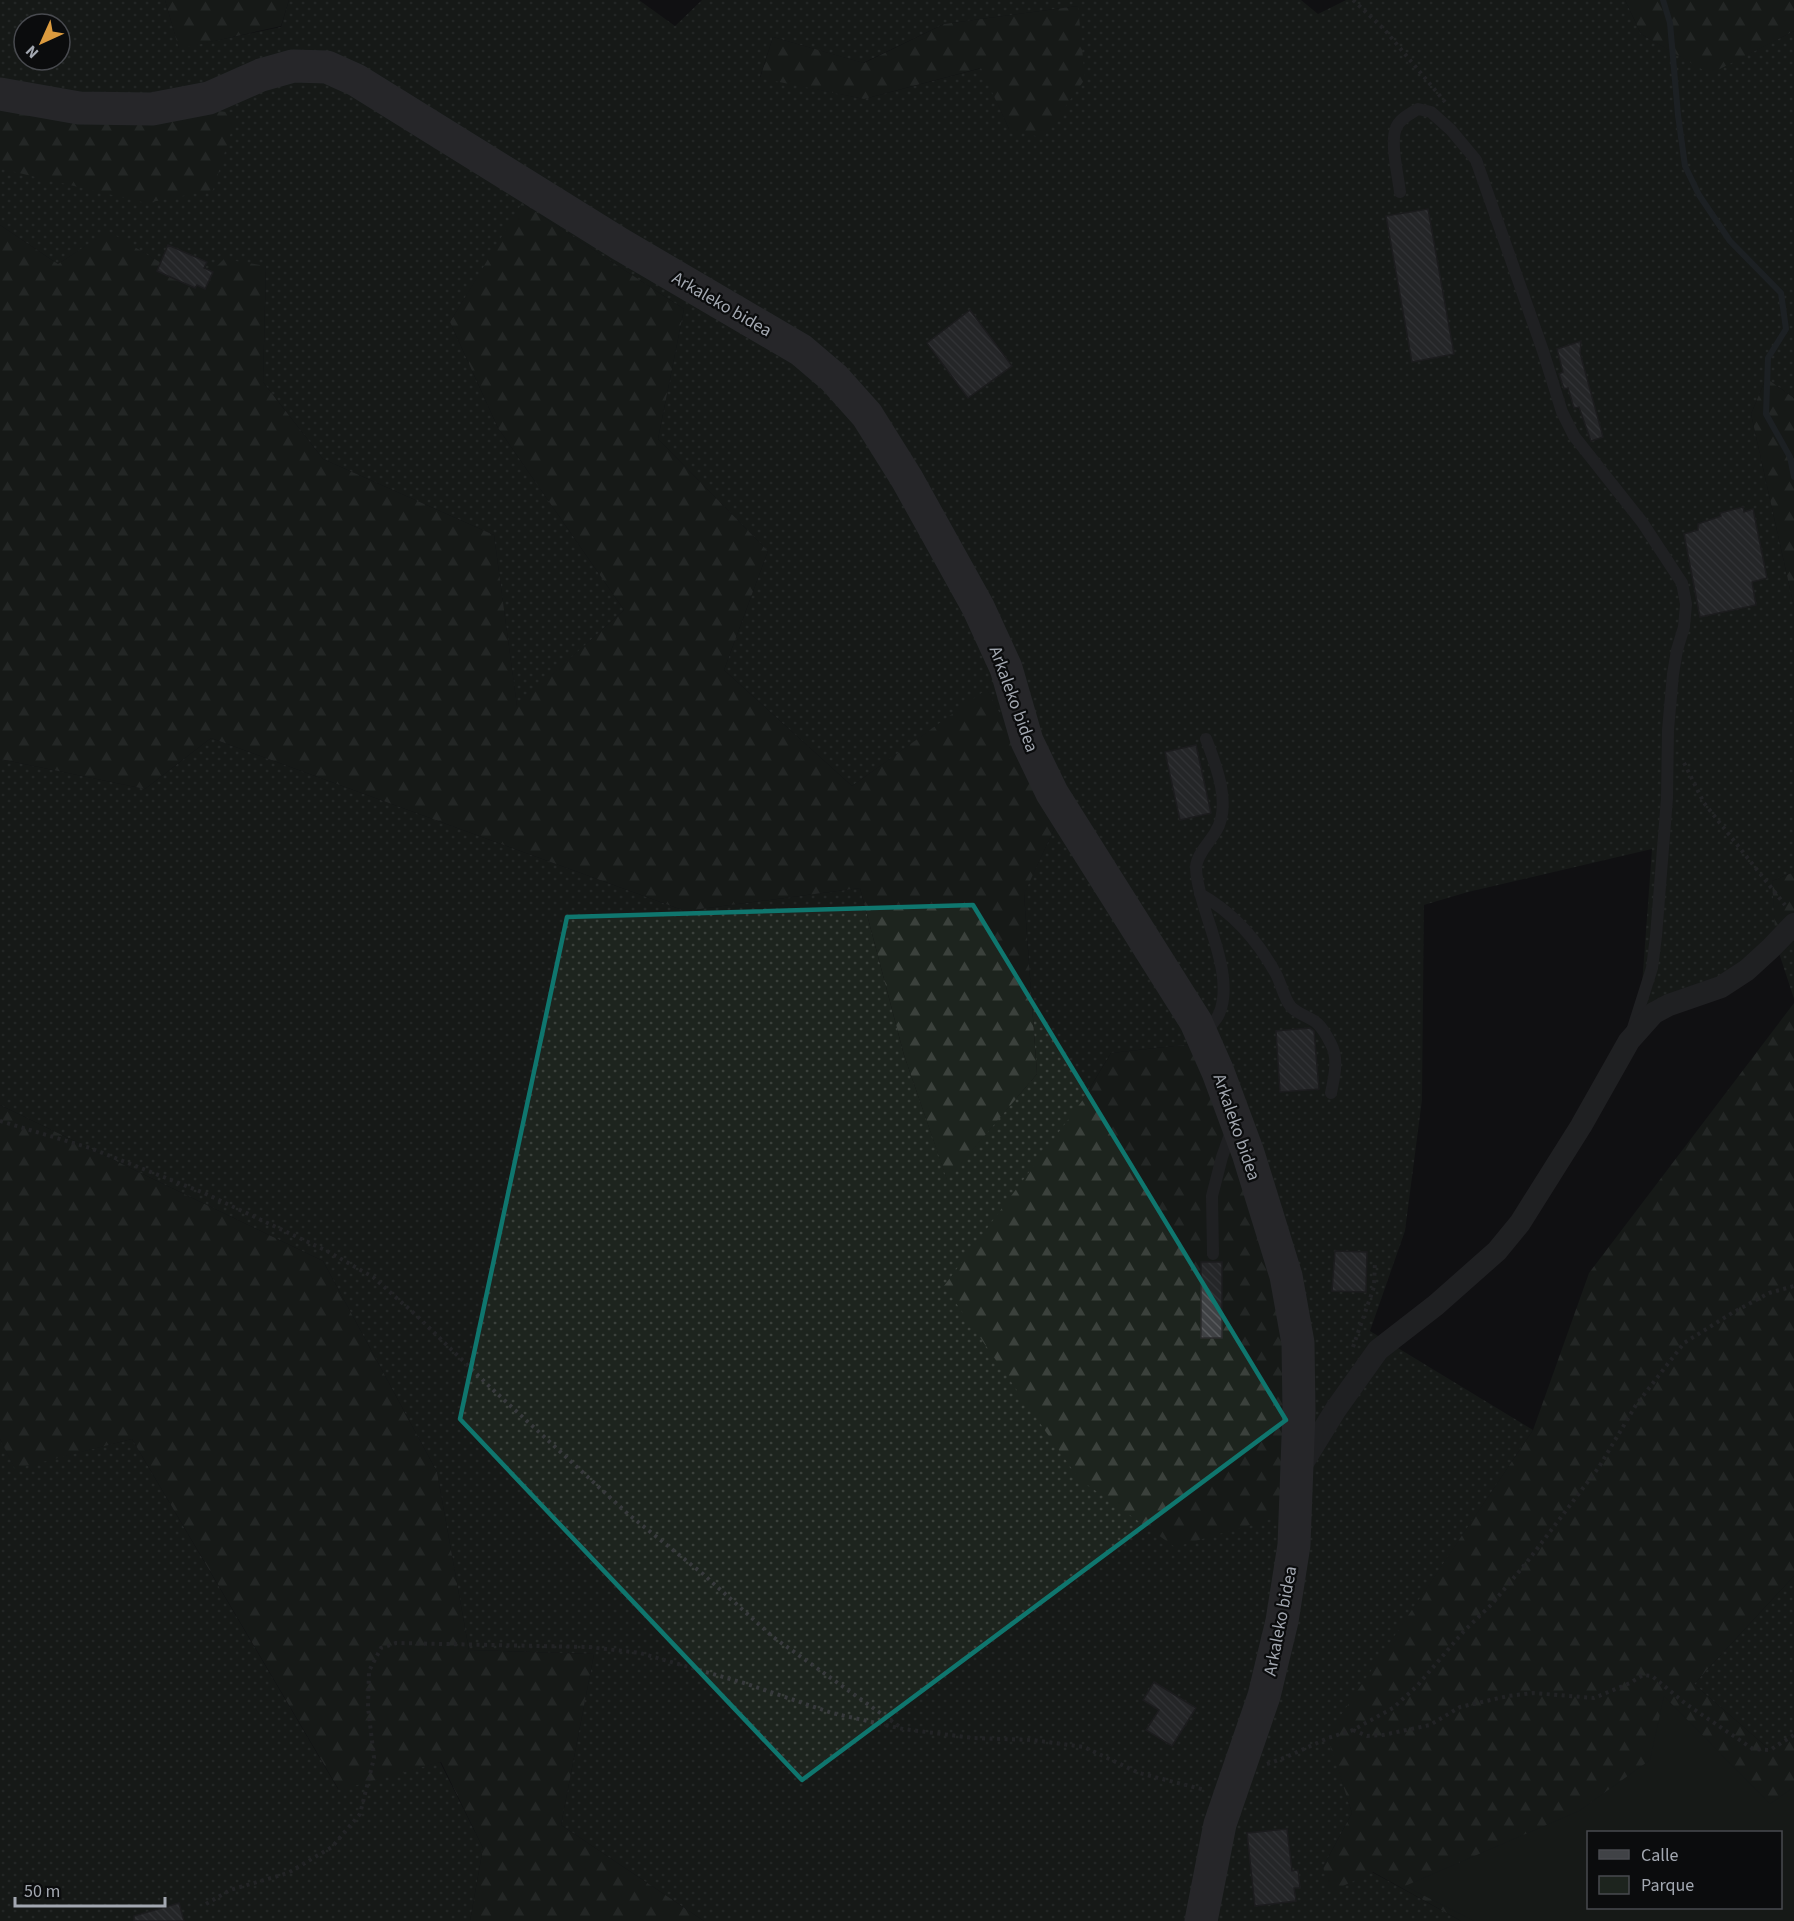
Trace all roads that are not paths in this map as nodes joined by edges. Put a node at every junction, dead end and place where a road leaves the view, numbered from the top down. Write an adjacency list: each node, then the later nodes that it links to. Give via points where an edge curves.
1 (0, 94): 6 (street, Arkaleko bidea, via 79,108 152,109 209,98 293,66 327,67 356,80 620,244 801,350 834,378 867,415 907,479 978,607 1006,668 1027,741 1052,793)
2 (1400, 192): 7 (lane, via 1396,126 1418,109 1431,112 1476,160 1562,412 1574,436 1642,522 1682,583 1686,604 1673,674 1656,936 1652,968)
3 (1206, 739): 4 (lane, via 1219,772 1223,806 1218,829 1196,866)
4 (1200, 894): 6 (lane, via 1223,975 1224,998 1218,1017); 8 (lane, via 1218,904 1246,932 1268,959 1289,1006 1318,1024 1333,1045 1336,1067)
5 (1791, 916): 7 (street, via 1747,970 1721,987 1654,1013)
6 (1202, 1036): 9 (street, Arkaleko bidea)
7 (1629, 1041): 11 (street, via 1520,1223 1497,1251 1378,1350 1336,1408)
8 (1331, 1094)
9 (1235, 1120): 10 (lane, via 1212,1196); 11 (street, Arkaleko bidea, via 1286,1276 1298,1343)
10 (1213, 1254)
11 (1298, 1471): 12 (street, Arkaleko bidea, via 1294,1545 1282,1621 1264,1696 1220,1824)
12 (1201, 1921)

